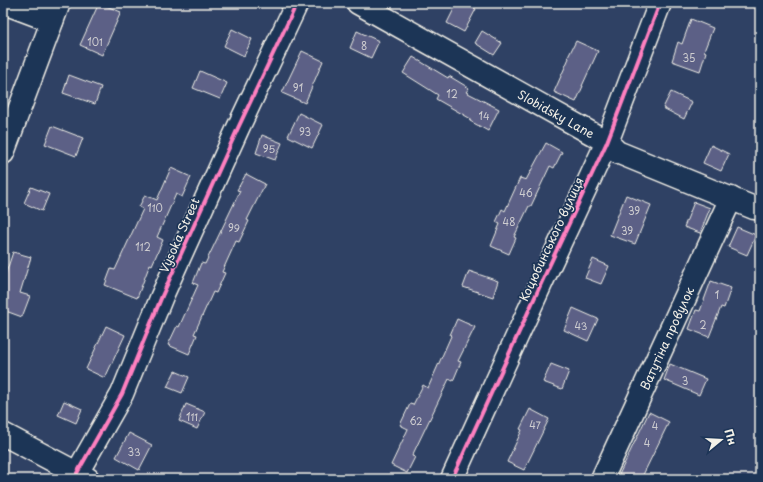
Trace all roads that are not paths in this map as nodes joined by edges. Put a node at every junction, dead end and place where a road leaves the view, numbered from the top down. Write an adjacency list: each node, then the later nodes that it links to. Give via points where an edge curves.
1 (4, 3): 5 (street)
2 (297, 3): 11 (street, Vysoka Street, via 238,128 122,394)
3 (358, 3): 6 (street, Slobidsky Lane)
4 (660, 3): 6 (street, Коцюбинського вулиця)
5 (56, 12): 7 (street)
6 (607, 142): 8 (street, Slobidsky Lane, via 617,152); 12 (street, Коцюбинського вулиця)
7 (3, 154)
8 (732, 198): 9 (street, Slobidsky Lane); 13 (street, Ватутіна провулок)
9 (760, 209)
10 (3, 434): 11 (street)
11 (82, 476)
12 (452, 479)
13 (602, 479)

